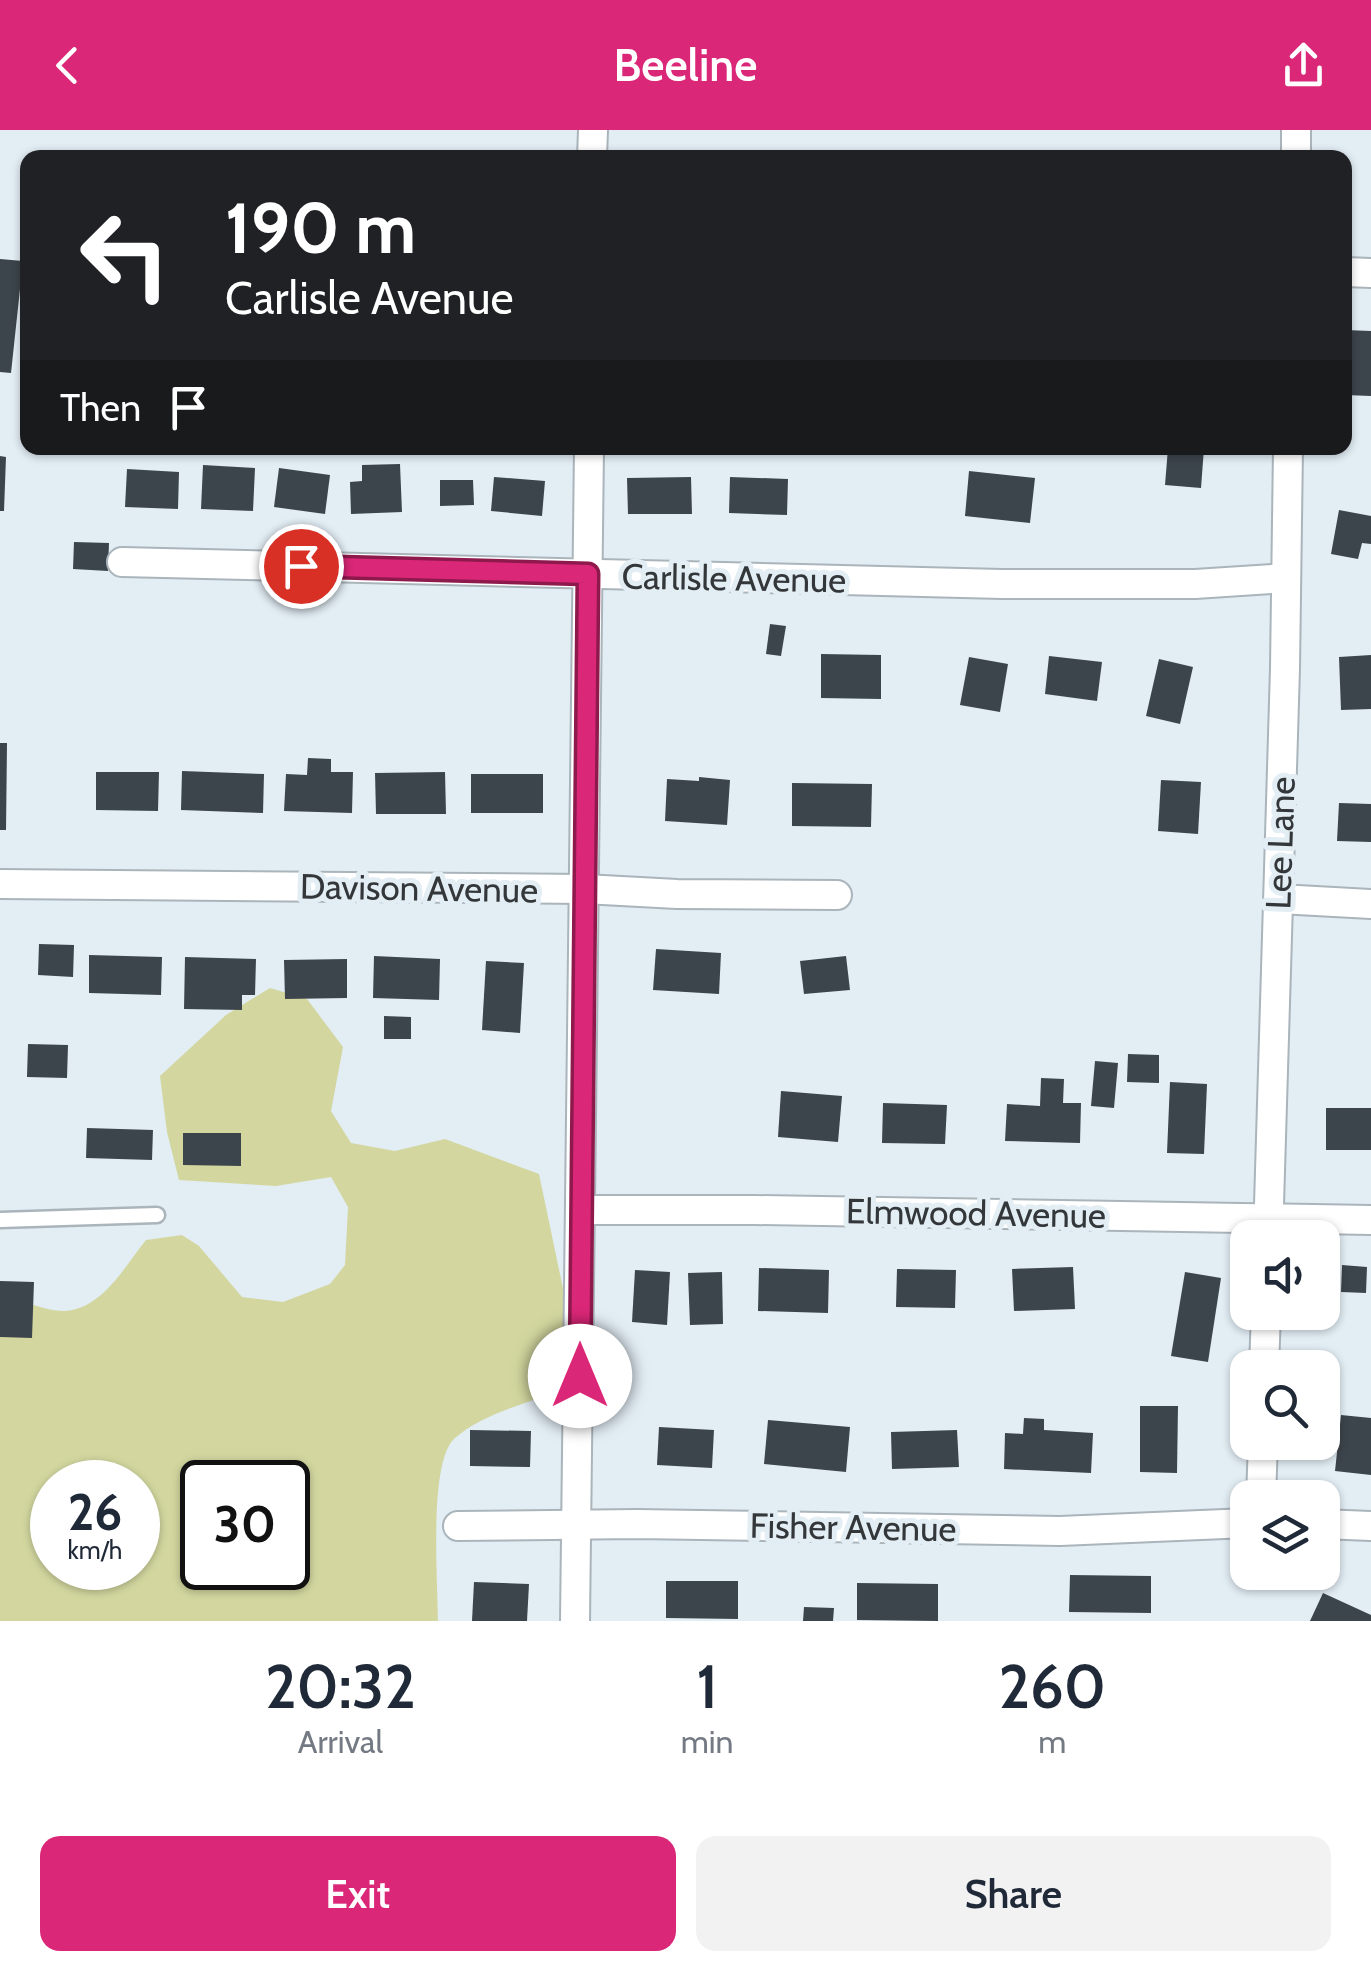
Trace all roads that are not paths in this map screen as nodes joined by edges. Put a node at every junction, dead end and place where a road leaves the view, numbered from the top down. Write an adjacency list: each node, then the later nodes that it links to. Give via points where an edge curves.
1 (590, 455): 4 (street)
2 (1288, 455): 5 (street, Lee Lane)
3 (122, 562): 4 (street, Carlisle Avenue)
4 (588, 574): 5 (street, Carlisle Avenue, via 1002,584); 7 (street)
5 (1286, 578): 9 (street, Lee Lane)
6 (0, 884): 7 (street, Davison Avenue)
7 (584, 889): 8 (street, Davison Avenue); 11 (street)
8 (838, 896)
9 (1279, 899): 10 (street); 14 (street, Lee Lane)
10 (1371, 904)
11 (580, 1210): 17 (street, Elmwood Avenue); 19 (street)
12 (158, 1215): 13 (lane)
13 (0, 1220)
14 (1268, 1220)
15 (1371, 1220): 16 (street, Elmwood Avenue)
16 (1340, 1222)
17 (1230, 1227)
18 (1230, 1524): 19 (street, Fisher Avenue, via 1060,1531)
19 (576, 1525): 21 (street, Fisher Avenue); 23 (street)
20 (1340, 1525): 22 (street)
21 (458, 1526)
22 (1371, 1526)
23 (575, 1621)

